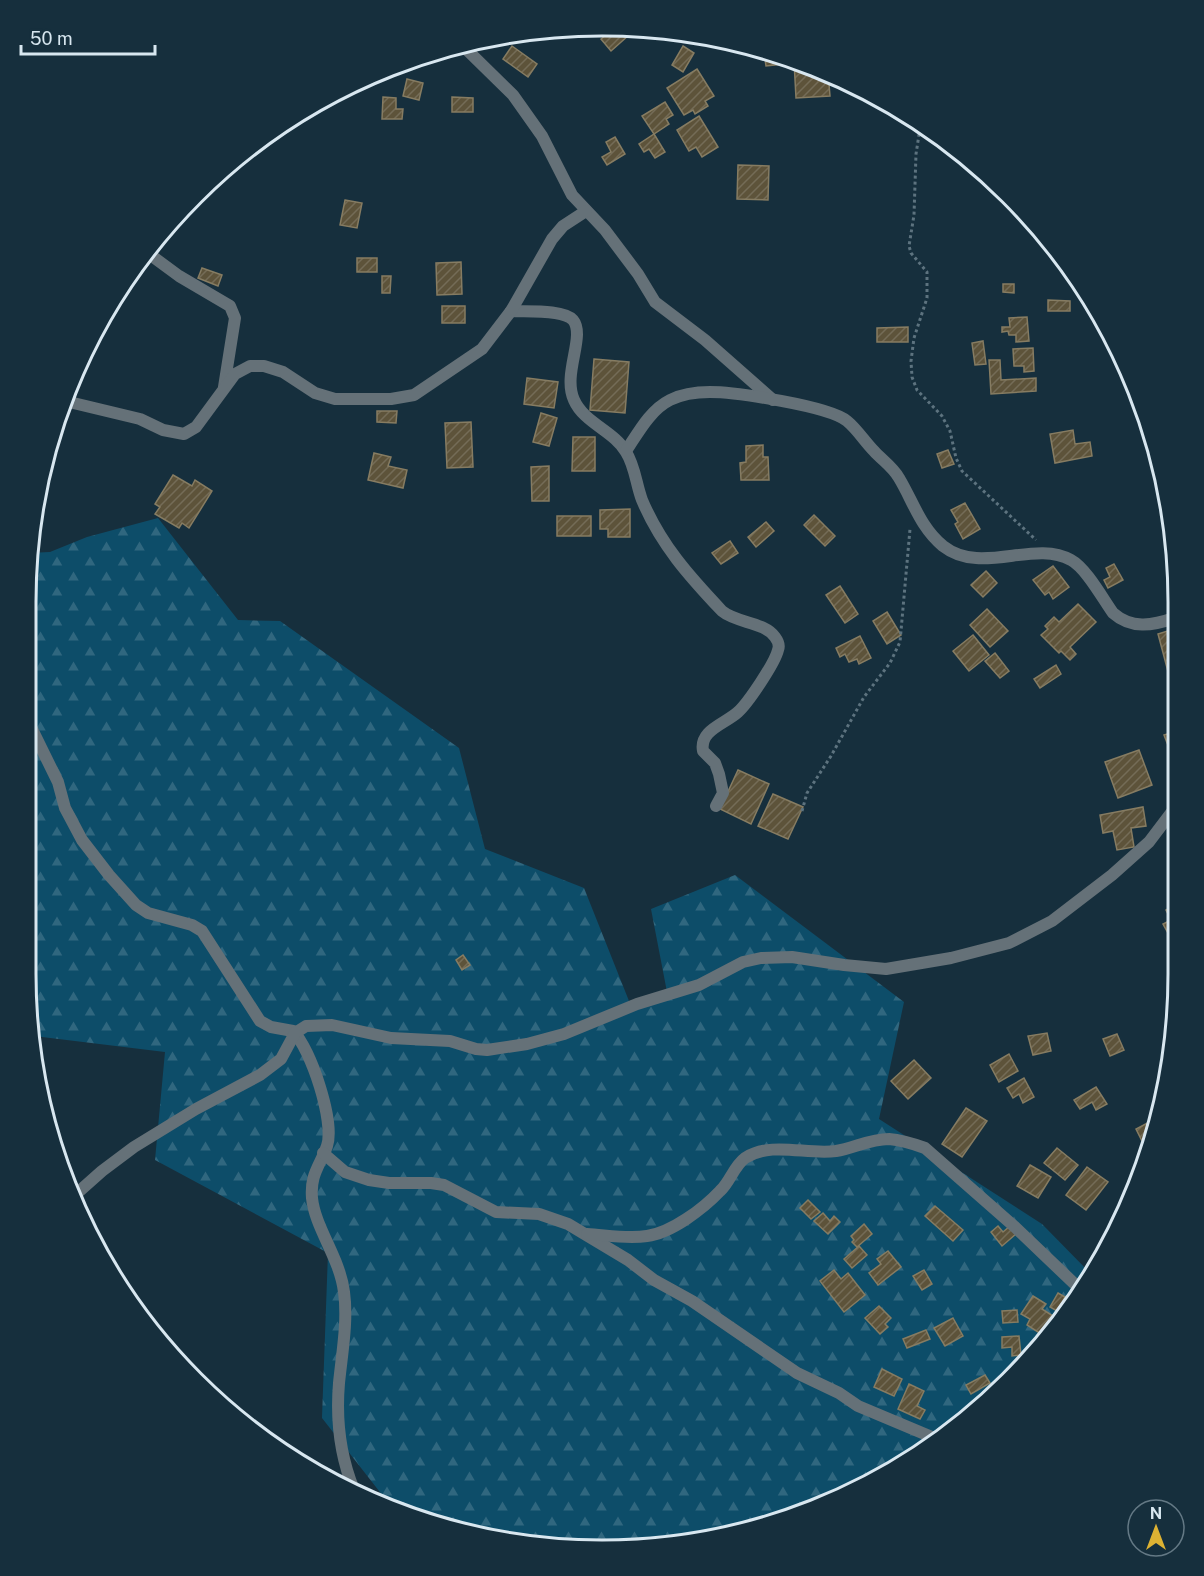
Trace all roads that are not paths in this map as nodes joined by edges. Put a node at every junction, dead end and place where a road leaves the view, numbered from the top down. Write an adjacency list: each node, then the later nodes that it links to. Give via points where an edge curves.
1 (469, 52): 2 (street, via 513,94 542,136 572,195)
2 (586, 211): 4 (street, via 563,226 552,239); 6 (street, via 605,230 655,302)
3 (153, 257): 5 (street, via 233,310)
4 (511, 310): 5 (street, via 482,349 408,398 335,399 315,393 282,372 258,366 235,374); 8 (street, via 564,314 574,321 578,331 570,378 573,399)
5 (224, 389): 7 (street, via 196,427 184,434)
6 (773, 400): 8 (street, via 712,392 675,398 651,416); 9 (street, via 846,420 899,477 917,515 943,546 974,558 1042,554 1073,561 1119,619 1141,626)
7 (72, 403)
8 (626, 451): 11 (street, via 642,500 666,546 722,611 769,631 779,645 763,679 738,712 704,739 703,751 717,768 723,792)
9 (1168, 619)
10 (36, 737): 13 (street, via 58,782 65,808 82,840 109,875 148,913 202,931 260,1021)
11 (716, 806)
12 (1168, 817): 13 (street, via 1149,842 1052,921 1009,943 951,958 886,969 792,957 761,958 564,1034 487,1050 450,1041 391,1038 332,1024 306,1026)
13 (295, 1033): 14 (street, via 307,1050 329,1125); 15 (street, via 281,1059 260,1075 134,1147)
14 (323, 1153): 16 (street, via 345,1172 369,1180 444,1185 496,1212 547,1216); 19 (street, via 315,1169 312,1196 345,1295 338,1429)
15 (79, 1191)
16 (585, 1234): 17 (street, via 648,1236 667,1230 703,1207 722,1190 740,1163 758,1152 837,1151 890,1139 925,1148); 18 (street, via 797,1373 858,1406)
17 (1075, 1284)
18 (929, 1436)
19 (350, 1481)

